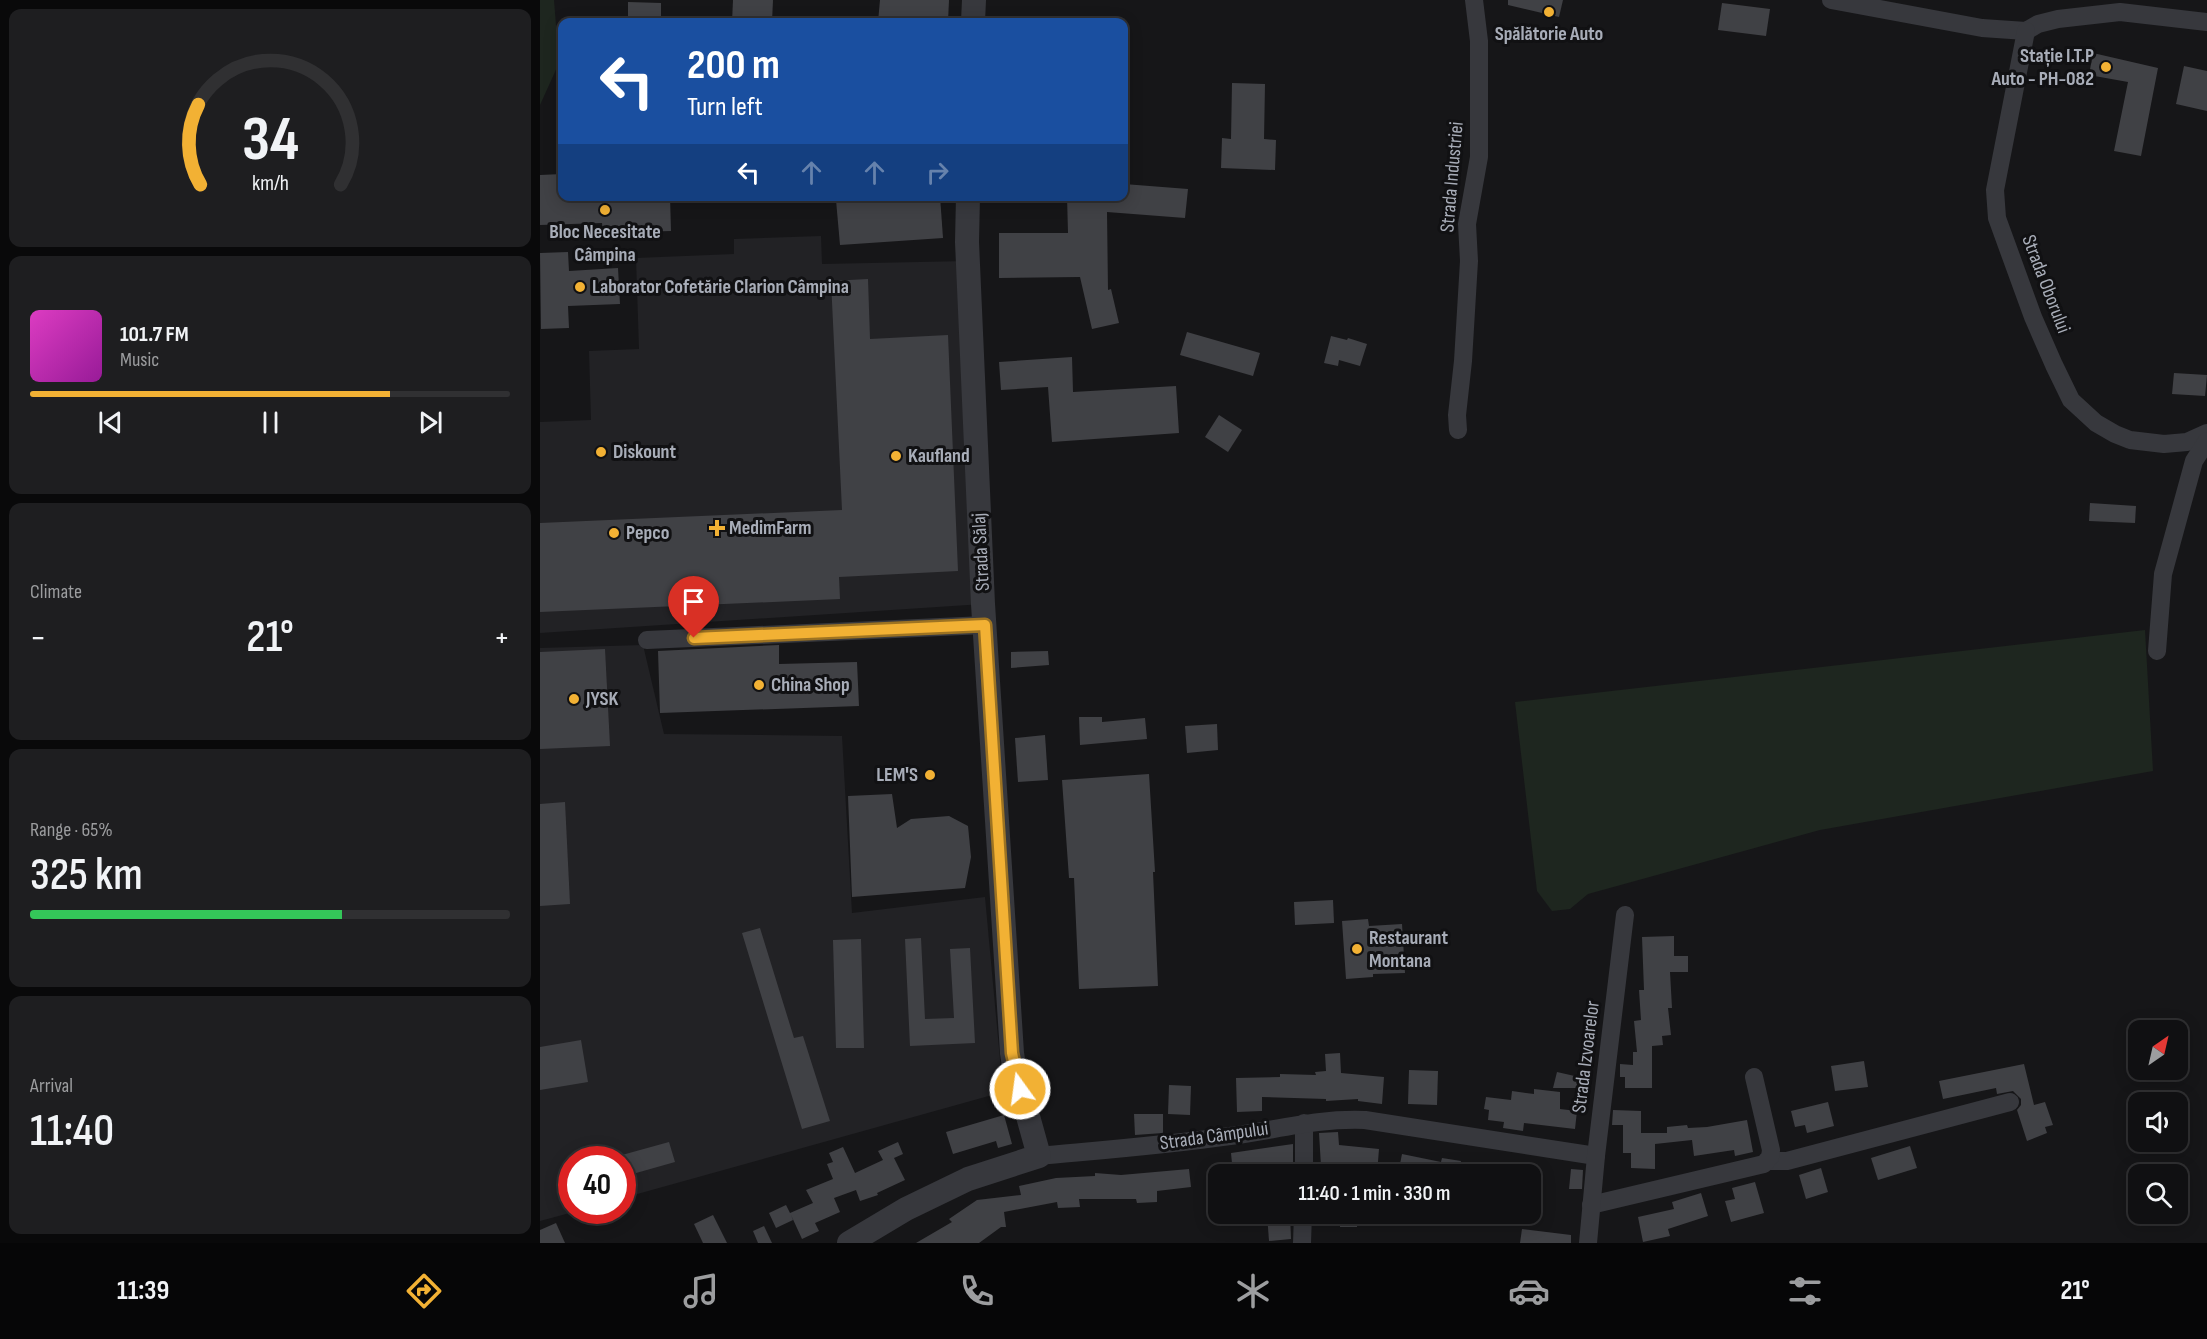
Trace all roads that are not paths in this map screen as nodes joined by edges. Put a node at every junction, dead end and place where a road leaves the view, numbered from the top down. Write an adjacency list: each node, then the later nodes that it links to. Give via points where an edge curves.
1 (974, 0): 4 (street)
2 (1474, 0): 8 (street, Strada Industriei, via 1479,41 1479,157 1467,224 1468,272)
3 (1831, 0): 6 (street, via 1982,28)
4 (973, 18)
5 (2207, 22): 6 (street, via 2120,12 2058,19)
6 (2026, 31): 9 (street, Strada Oborului, via 1995,190 1997,219 2054,365 2071,400 2115,434 2164,444 2187,442)
7 (968, 201): 11 (street, Strada Sălaj)
8 (1458, 430)
9 (2207, 433)
10 (2207, 441): 13 (street, via 2194,461 2163,574)
11 (985, 625): 12 (street); 18 (street, Strada Sălaj, via 1012,1053)
12 (647, 640)
13 (2157, 651)
14 (1625, 915): 19 (street, Strada Izvoarelor)
15 (1754, 1077): 20 (street, via 1771,1150)
16 (2010, 1102): 20 (street, via 1787,1161)
17 (1304, 1124): 18 (street, Strada Câmpului, via 1231,1136); 19 (street, Strada Câmpului, via 1365,1120); 21 (street)
18 (1040, 1156): 24 (street, Strada Câmpului, via 968,1179)
19 (1596, 1156): 22 (street, Strada Izvoarelor)
20 (1767, 1161): 22 (street)
21 (1304, 1164)
22 (1591, 1205): 26 (street, Strada Izvoarelor)
23 (1303, 1224): 25 (street)
24 (849, 1243)
25 (1302, 1243)
26 (1588, 1243)

